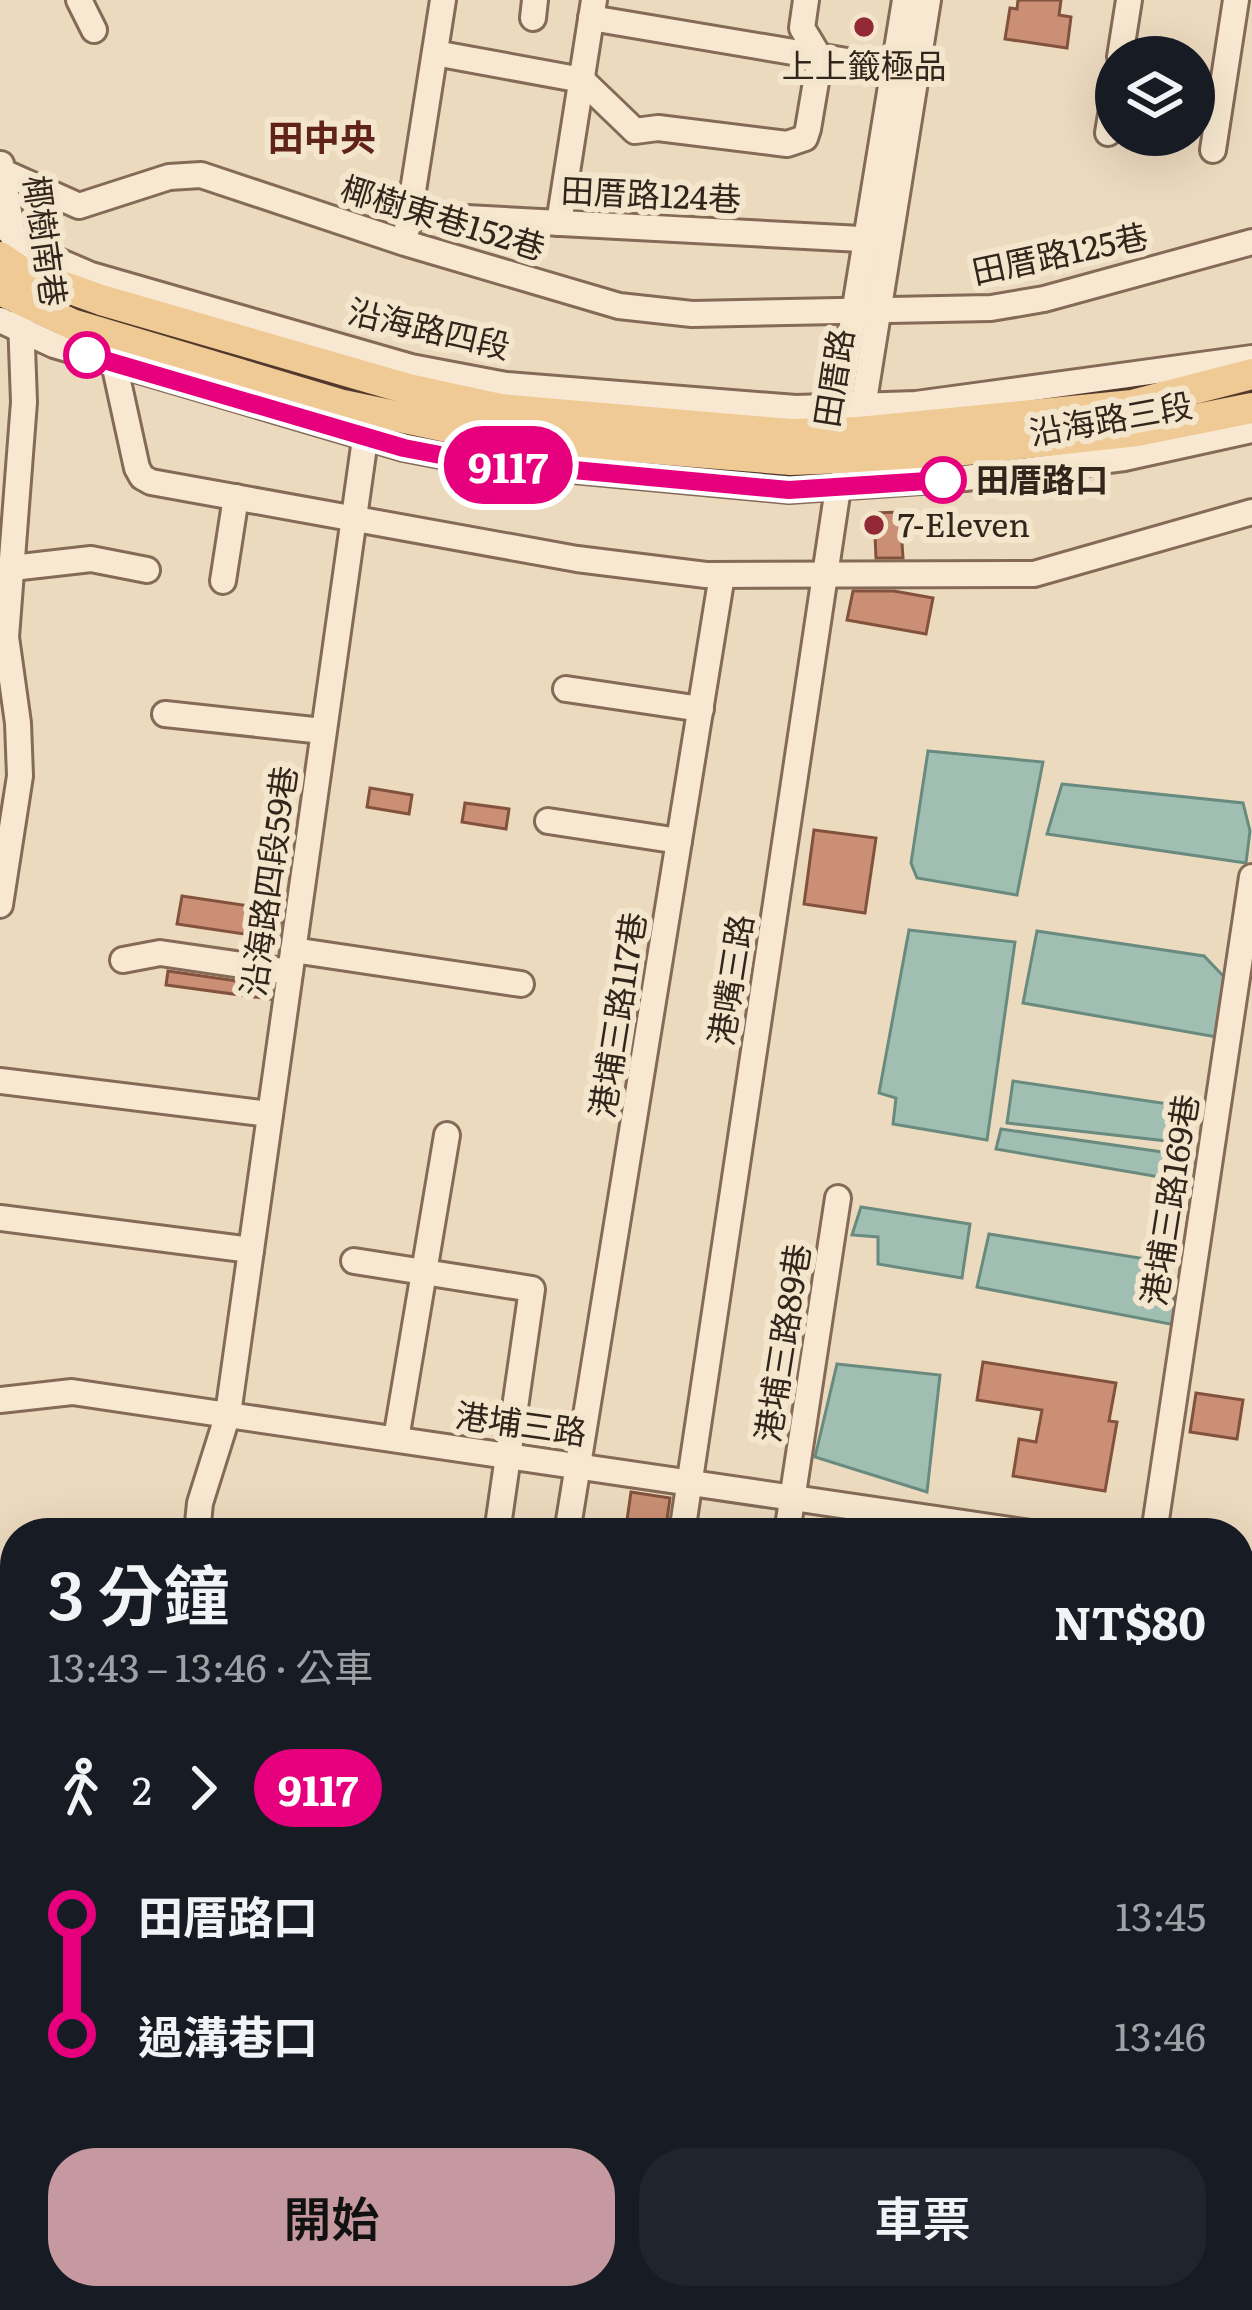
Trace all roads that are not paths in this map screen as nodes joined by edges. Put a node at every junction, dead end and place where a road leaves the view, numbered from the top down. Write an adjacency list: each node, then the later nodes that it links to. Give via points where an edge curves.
1 (79, 0): 9 (street)
2 (443, 0): 11 (street)
3 (806, 0): 12 (street, via 802,28)
4 (905, 0): 13 (street, 田厝路)
5 (928, 0): 19 (street, 田厝路)
6 (1129, 0): 10 (street)
7 (1236, 0): 15 (street)
8 (593, 9): 12 (street); 14 (street)
9 (94, 30)
10 (1123, 36)
11 (434, 53): 14 (street); 17 (street)
12 (820, 58): 13 (street); 14 (street, via 805,138 787,144 635,131)
13 (894, 69): 19 (street, 田厝路)
14 (582, 80): 18 (street)
15 (1215, 137)
16 (1, 164): 21 (street, 椰樹東巷152巷, via 79,206 201,175); 22 (street, 椰樹南巷)
17 (409, 215): 18 (street, 田厝路124巷); 21 (street)
18 (559, 223): 19 (street, 田厝路124巷)
19 (878, 240): 23 (street, 田厝路)
20 (1252, 242): 23 (street, 田厝路125巷, via 991,308)
21 (404, 243): 23 (street, 椰樹東巷152巷, via 619,306 692,314)
22 (7, 271): 24 (street, 椰樹南巷); 27 (main road, 沿海路四段); 30 (main road, via 72,324)
23 (866, 310): 32 (street, 田厝路)
24 (24, 334): 26 (street); 36 (street, 椰樹南巷)
25 (1252, 358): 32 (street, 沿海路三段, via 916,404)
26 (114, 363): 30 (street); 33 (street, via 142,477)
27 (380, 370): 30 (street, 沿海路四段59巷); 32 (main road, 沿海路四段, via 500,409)
28 (1252, 374): 32 (main road, 沿海路三段, via 1132,405)
29 (1252, 407): 32 (main road, 沿海路三段, via 1137,431 921,454)
30 (368, 424): 32 (main road, via 790,460); 35 (street, 沿海路四段59巷)
31 (1252, 430): 32 (street, 沿海路三段, via 1124,458 964,478)
32 (846, 440): 39 (street, 港嘴三路)
33 (236, 497): 35 (street); 40 (street)
34 (1252, 512): 39 (street, via 1034,574)
35 (352, 518): 38 (street, via 577,559); 44 (street, 沿海路四段59巷)
36 (12, 568): 37 (street, via 91,560); 48 (street, 椰樹南巷, via 6,637 20,776)
37 (146, 570)
38 (722, 575): 39 (street); 42 (street, 港埔三路117巷)
39 (824, 576): 65 (street, 港嘴三路)
40 (223, 581)
41 (566, 689): 42 (street)
42 (701, 709): 46 (street, 港埔三路117巷)
43 (164, 714): 44 (street)
44 (323, 731): 50 (street, 沿海路四段59巷)
45 (548, 820): 46 (street)
46 (679, 841): 64 (street, 港埔三路117巷)
47 (1252, 877): 73 (street, 港埔三路169巷)
48 (0, 905)
49 (123, 960): 50 (street, via 160,953)
50 (291, 961): 51 (street); 53 (street, 沿海路四段59巷)
51 (521, 984)
52 (0, 1081): 53 (street)
53 (270, 1114): 57 (street, 沿海路四段59巷)
54 (447, 1135): 59 (street)
55 (838, 1198): 66 (street, 港埔三路89巷)
56 (0, 1218): 57 (street)
57 (251, 1250): 61 (street, 沿海路四段59巷)
58 (354, 1262): 59 (street)
59 (425, 1271): 62 (street); 63 (street, via 532,1289)
60 (0, 1400): 61 (street, 港埔三路, via 72,1392)
61 (228, 1414): 62 (street, 港埔三路); 67 (street, 沿海路四段59巷)
62 (396, 1439): 63 (street, 港埔三路)
63 (508, 1456): 64 (street, 港埔三路); 68 (street)
64 (578, 1466): 65 (street, 港埔三路); 69 (street, 港埔三路117巷)
65 (689, 1482): 66 (street, 港埔三路); 70 (street, 港嘴三路)
66 (792, 1498): 71 (street, 港埔三路89巷); 72 (street, 港埔三路)
67 (198, 1518)
68 (499, 1518)
69 (569, 1518)
70 (684, 1518)
71 (789, 1518)
72 (929, 1518)
73 (1156, 1518)

